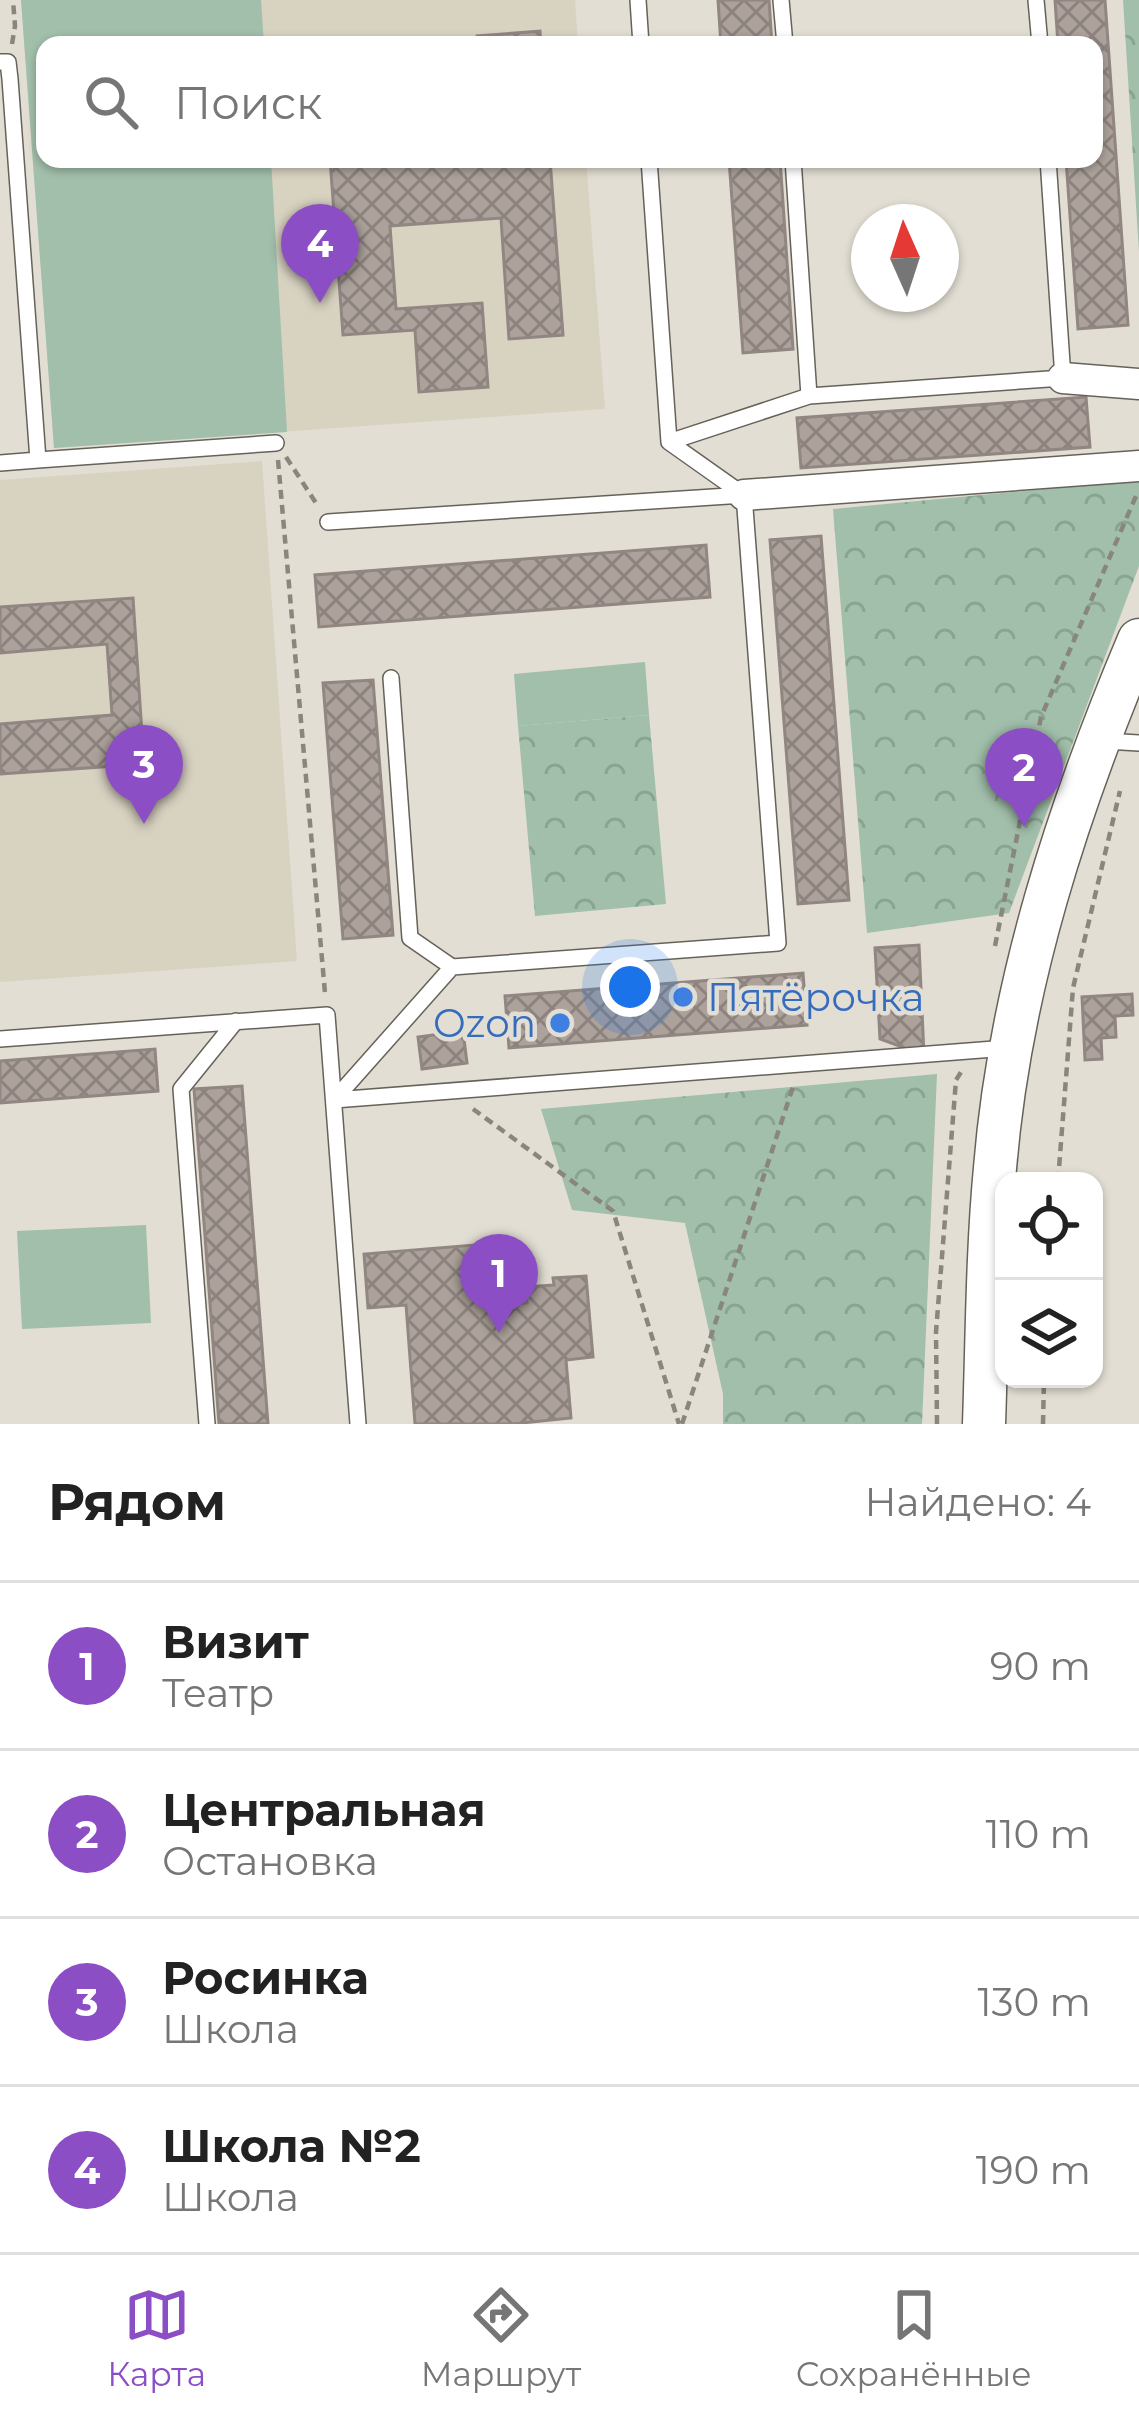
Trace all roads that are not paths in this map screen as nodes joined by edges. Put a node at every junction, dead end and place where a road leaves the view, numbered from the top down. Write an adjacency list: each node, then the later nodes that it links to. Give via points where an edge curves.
1 (638, 0): 4 (lane)
2 (782, 0): 5 (lane)
3 (1036, 0): 6 (lane)
4 (640, 36)
5 (784, 36)
6 (1039, 36)
7 (4, 62): 16 (lane)
8 (650, 168): 15 (lane)
9 (794, 168): 13 (lane)
10 (1049, 168): 11 (lane)
11 (1063, 378): 12 (street); 13 (lane)
12 (1139, 384)
13 (809, 396): 15 (lane)
14 (276, 442): 16 (lane)
15 (669, 442): 19 (lane)
16 (38, 460): 17 (lane)
17 (0, 463)
18 (1139, 466): 19 (street)
19 (744, 495): 20 (lane); 24 (lane, via 778,943)
20 (328, 522)
21 (1139, 640): 23 (main road)
22 (391, 678): 24 (lane, via 410,938)
23 (1122, 742): 27 (main road, via 1040,916)
24 (452, 968): 28 (lane)
25 (236, 1021): 26 (lane); 28 (lane, via 327,1015); 29 (lane, via 182,1089)
26 (0, 1039)
27 (1011, 1048): 28 (lane); 31 (main road, via 995,1165)
28 (334, 1100): 30 (lane)
29 (206, 1424)
30 (358, 1424)
31 (984, 1424)

